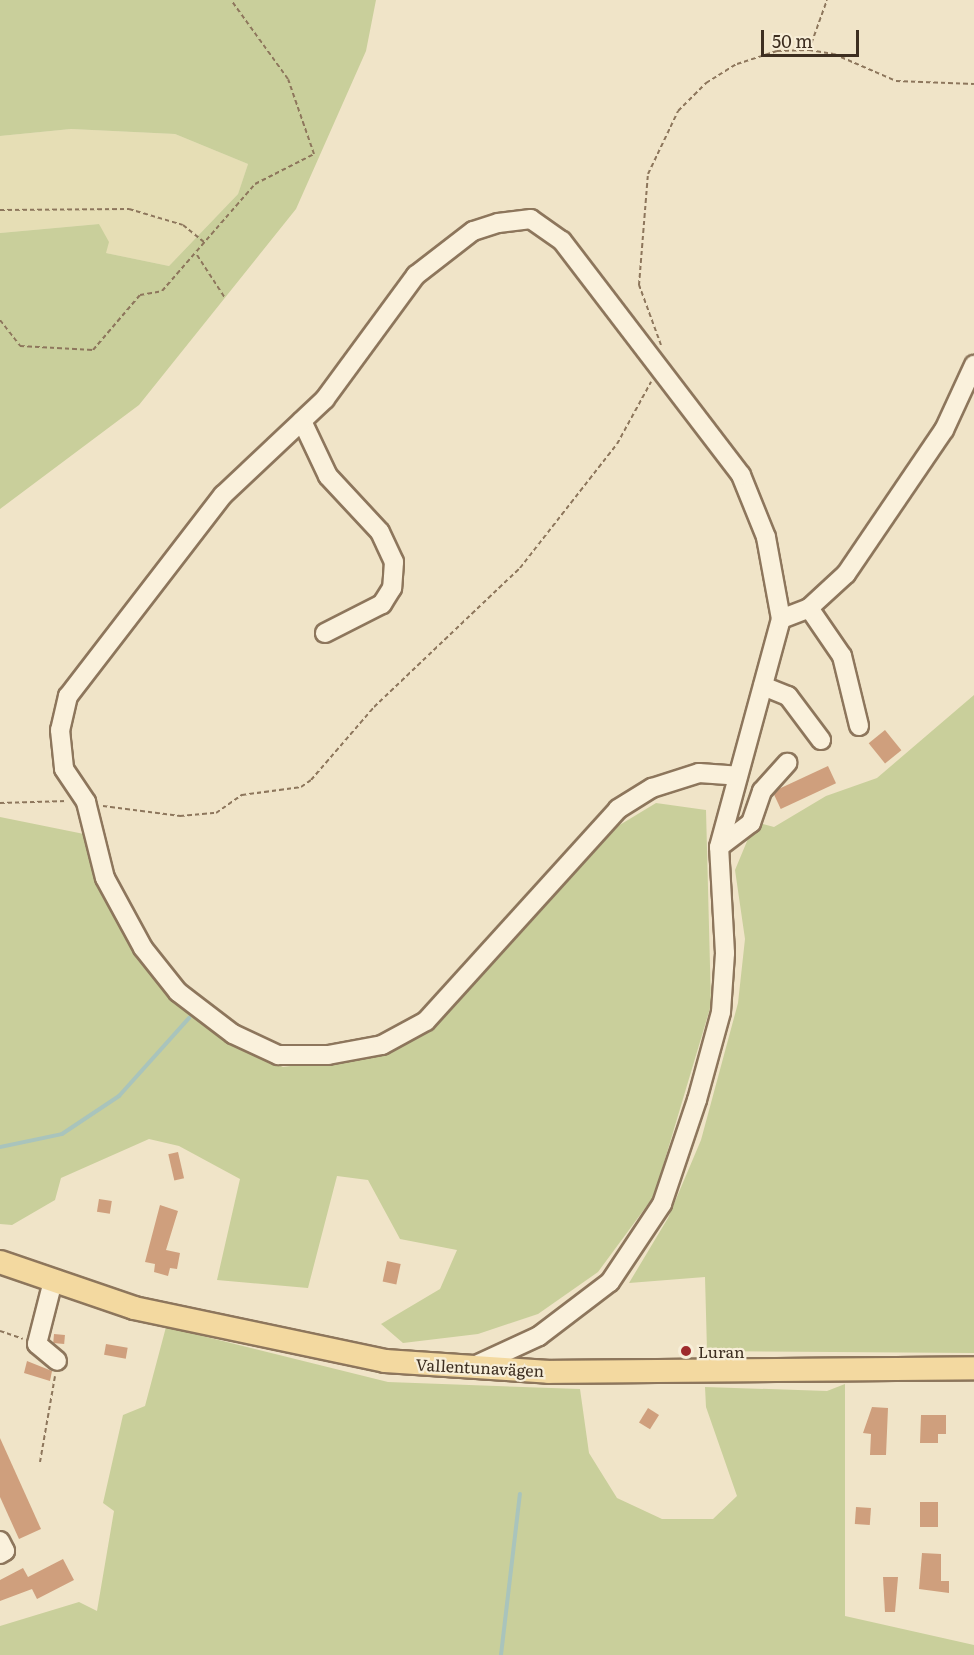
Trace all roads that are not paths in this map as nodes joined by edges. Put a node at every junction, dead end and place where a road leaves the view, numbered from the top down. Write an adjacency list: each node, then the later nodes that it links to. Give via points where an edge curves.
1 (974, 365): 3 (street, via 944,430 846,574)
2 (302, 421): 4 (street, via 325,399 416,275 473,231 531,219 562,241 659,362 741,475 766,537); 5 (street, via 328,476 380,532 394,562 392,588 382,604); 10 (street, via 223,495 68,696 60,730 64,769 86,802 105,878 143,948 178,992 233,1034 278,1055 328,1055 382,1044 426,1021 618,809 652,788 699,773)
3 (809, 608): 4 (street); 7 (street, via 843,656)
4 (781, 620): 6 (street)
5 (326, 633)
6 (763, 686): 8 (street, via 788,696); 10 (street)
7 (859, 726)
8 (821, 741)
9 (787, 763): 11 (street, via 762,791 751,823)
10 (738, 776): 11 (street)
11 (719, 847): 15 (street, via 725,953 721,1012 662,1204 610,1282 580,1309 539,1336)
12 (0, 1262): 13 (main road, Vallentunavägen)
13 (53, 1281): 14 (street, via 37,1344); 15 (main road, Vallentunavägen, via 134,1308 385,1361)
14 (57, 1361)
15 (468, 1368): 16 (main road, Vallentunavägen)
16 (974, 1368)
17 (0, 1541): 18 (street, via 5,1551)
18 (0, 1554)

